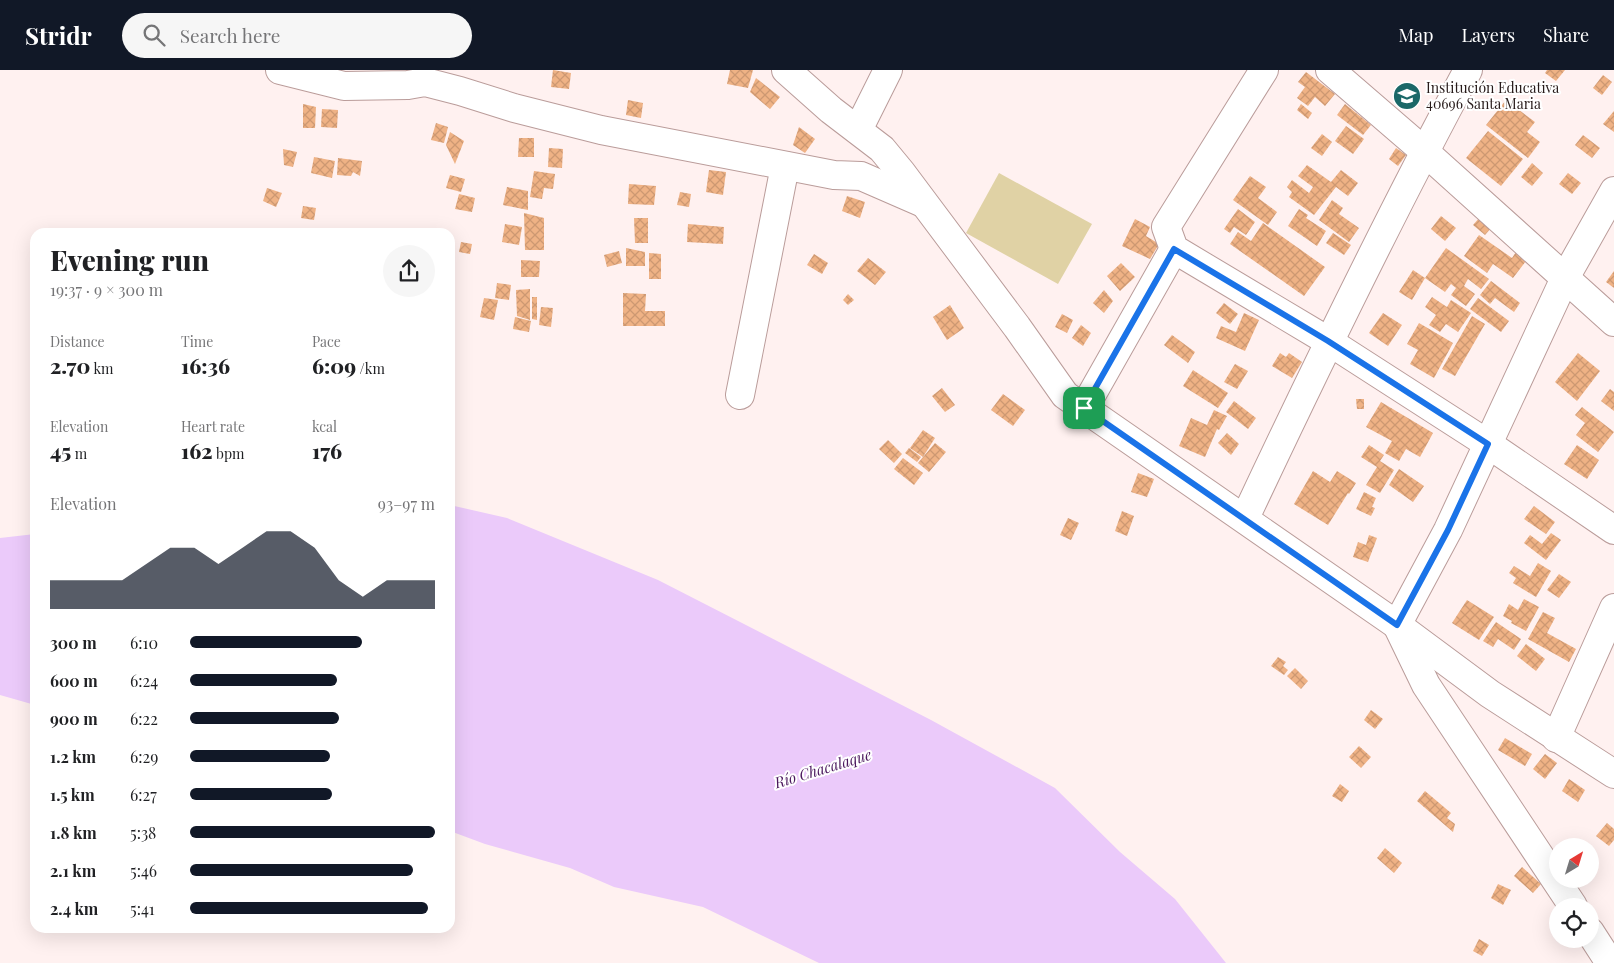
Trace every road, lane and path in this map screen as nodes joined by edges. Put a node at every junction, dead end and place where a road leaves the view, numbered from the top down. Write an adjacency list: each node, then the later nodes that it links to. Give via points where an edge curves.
1 (280, 70): 9 (street, via 344,86 425,82 600,130)
2 (786, 70): 7 (street)
3 (888, 70): 7 (street)
4 (1264, 70): 12 (street, via 1166,227)
5 (1330, 70): 8 (street)
6 (1468, 70): 8 (street)
7 (858, 130): 11 (street, via 882,149)
8 (1424, 151): 13 (street); 15 (street)
9 (785, 166): 11 (street, via 860,176); 16 (street)
10 (1614, 191): 13 (street)
11 (925, 204): 17 (street, via 1065,395)
12 (1174, 249): 15 (street); 17 (street)
13 (1565, 278): 14 (street); 18 (street)
14 (1614, 322)
15 (1328, 341): 18 (street); 19 (street)
16 (740, 395)
17 (1084, 408): 19 (street)
18 (1488, 444): 20 (street); 22 (street, via 1448,530)
19 (1245, 518): 22 (street)
20 (1614, 530)
21 (1614, 608): 23 (street)
22 (1397, 625): 23 (street); 25 (street, via 1426,685)
23 (1556, 738): 24 (street)
24 (1614, 774)
25 (1568, 898)
26 (1599, 946): 27 (street)
27 (1610, 963)

